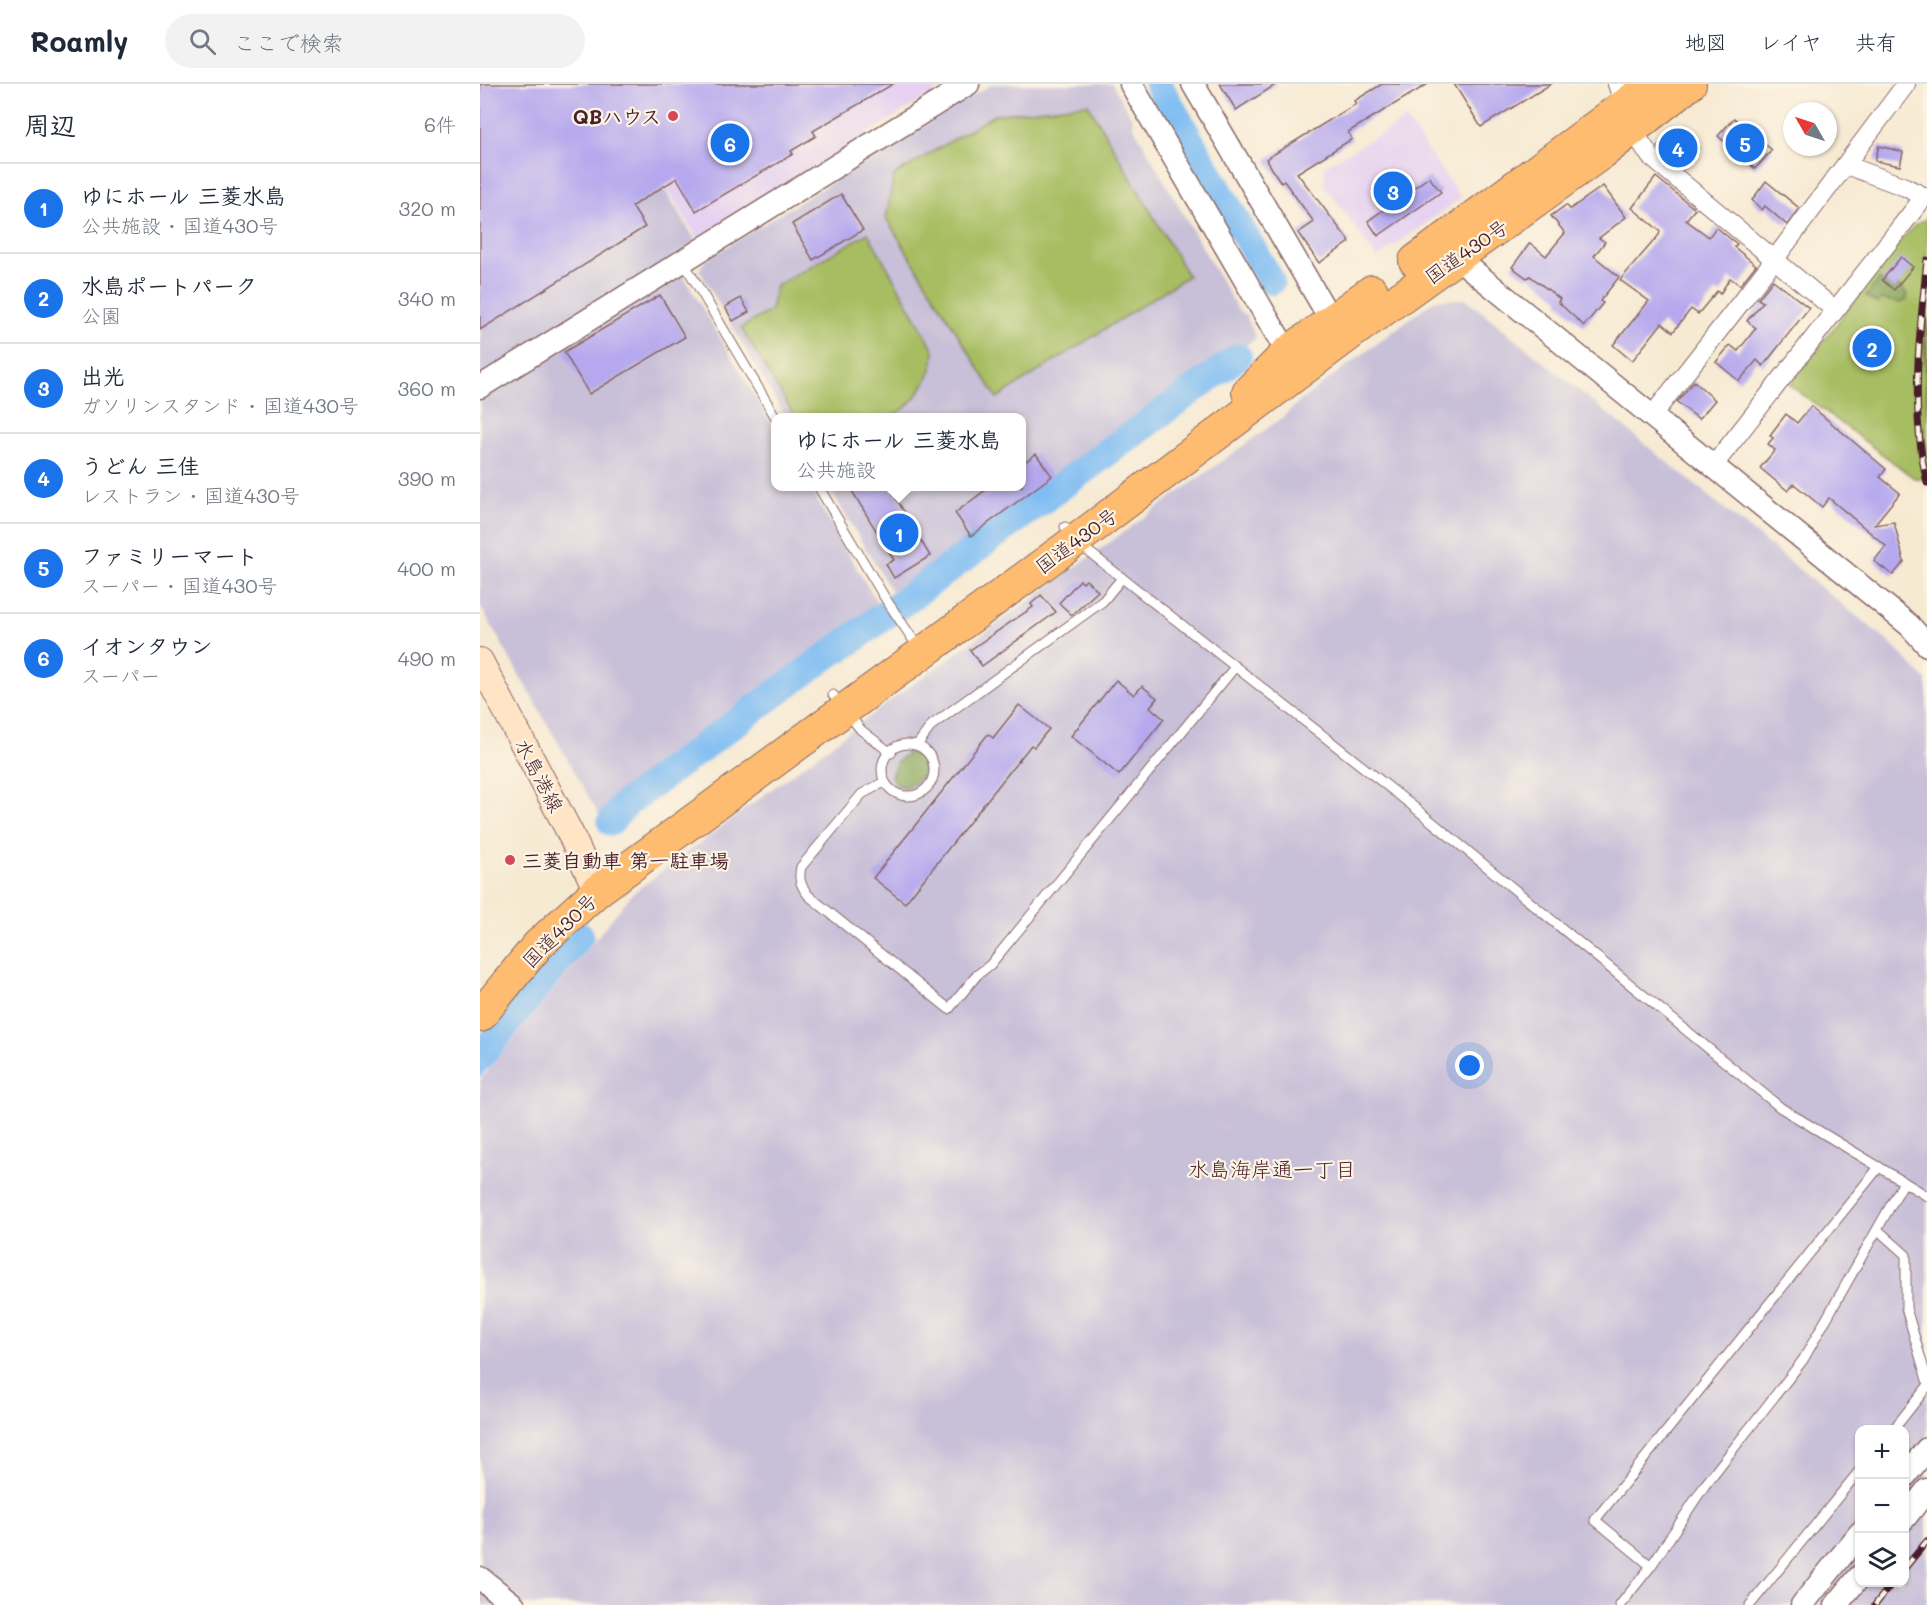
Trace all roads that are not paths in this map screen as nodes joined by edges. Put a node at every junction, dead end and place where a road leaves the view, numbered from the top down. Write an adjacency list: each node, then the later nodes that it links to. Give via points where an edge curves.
1 (968, 84): 12 (street)
2 (1131, 84): 15 (street)
3 (1193, 84): 14 (street)
4 (1653, 84): 7 (highway, 国道430号)
5 (1690, 84): 7 (highway, 国道430号)
6 (1906, 84): 8 (street)
7 (1625, 106): 10 (highway, 国道430号); 11 (street, via 1641,146 1650,156)
8 (1846, 165): 9 (street); 11 (street)
9 (1926, 198): 13 (street)
10 (1448, 251): 14 (highway, 国道430号); 18 (street)
11 (1774, 260): 13 (street); 18 (street)
12 (683, 261): 16 (street); 17 (lane)
13 (1835, 310): 19 (street)
14 (1336, 331): 15 (highway, 国道430号)
15 (1293, 363): 21 (highway, 国道430号, via 1250,390)
16 (480, 387)
17 (775, 413)
18 (1651, 417): 19 (street)
19 (1714, 465): 24 (street, via 1909,625)
20 (821, 491): 23 (lane)
21 (1070, 534): 22 (lane); 23 (highway, 国道430号)
22 (1122, 578): 26 (lane); 28 (lane, via 1103,601 932,725)
23 (912, 638): 27 (highway, 国道430号)
24 (1927, 645)
25 (480, 661): 31 (main road, 水島港線)
26 (1235, 667): 30 (lane, via 949,1009 801,887 801,867 862,794); 34 (lane, via 1409,803 1781,1108)
27 (838, 702): 29 (lane, via 861,730); 31 (highway, 国道430号)
28 (917, 745): 29 (lane, via 902,745); 30 (lane, via 929,754 933,776 920,793 903,796 888,789)
29 (891, 753): 30 (lane, via 882,765)
30 (884, 782)
31 (593, 882): 32 (highway, 国道430号, via 553,903); 33 (highway, 国道430号)
32 (480, 989)
33 (480, 1016)
34 (1878, 1167): 35 (lane); 47 (lane, via 1594,1520)
35 (1904, 1182): 36 (lane); 37 (lane)
36 (1927, 1196)
37 (1878, 1230): 38 (lane, via 1906,1255 1906,1308); 47 (lane, via 1803,1360 1705,1485)
38 (1927, 1380)
39 (1927, 1387): 40 (lane)
40 (1897, 1425)
41 (1927, 1449): 42 (street)
42 (1909, 1472)
43 (1855, 1476): 52 (lane)
44 (1927, 1490): 45 (street)
45 (1909, 1514)
46 (1855, 1539): 53 (street)
47 (1652, 1566): 51 (lane)
48 (480, 1578): 50 (street)
49 (1855, 1582): 54 (street)
50 (514, 1605)
51 (1620, 1605)
52 (1750, 1605)
53 (1802, 1605)
54 (1836, 1605)

